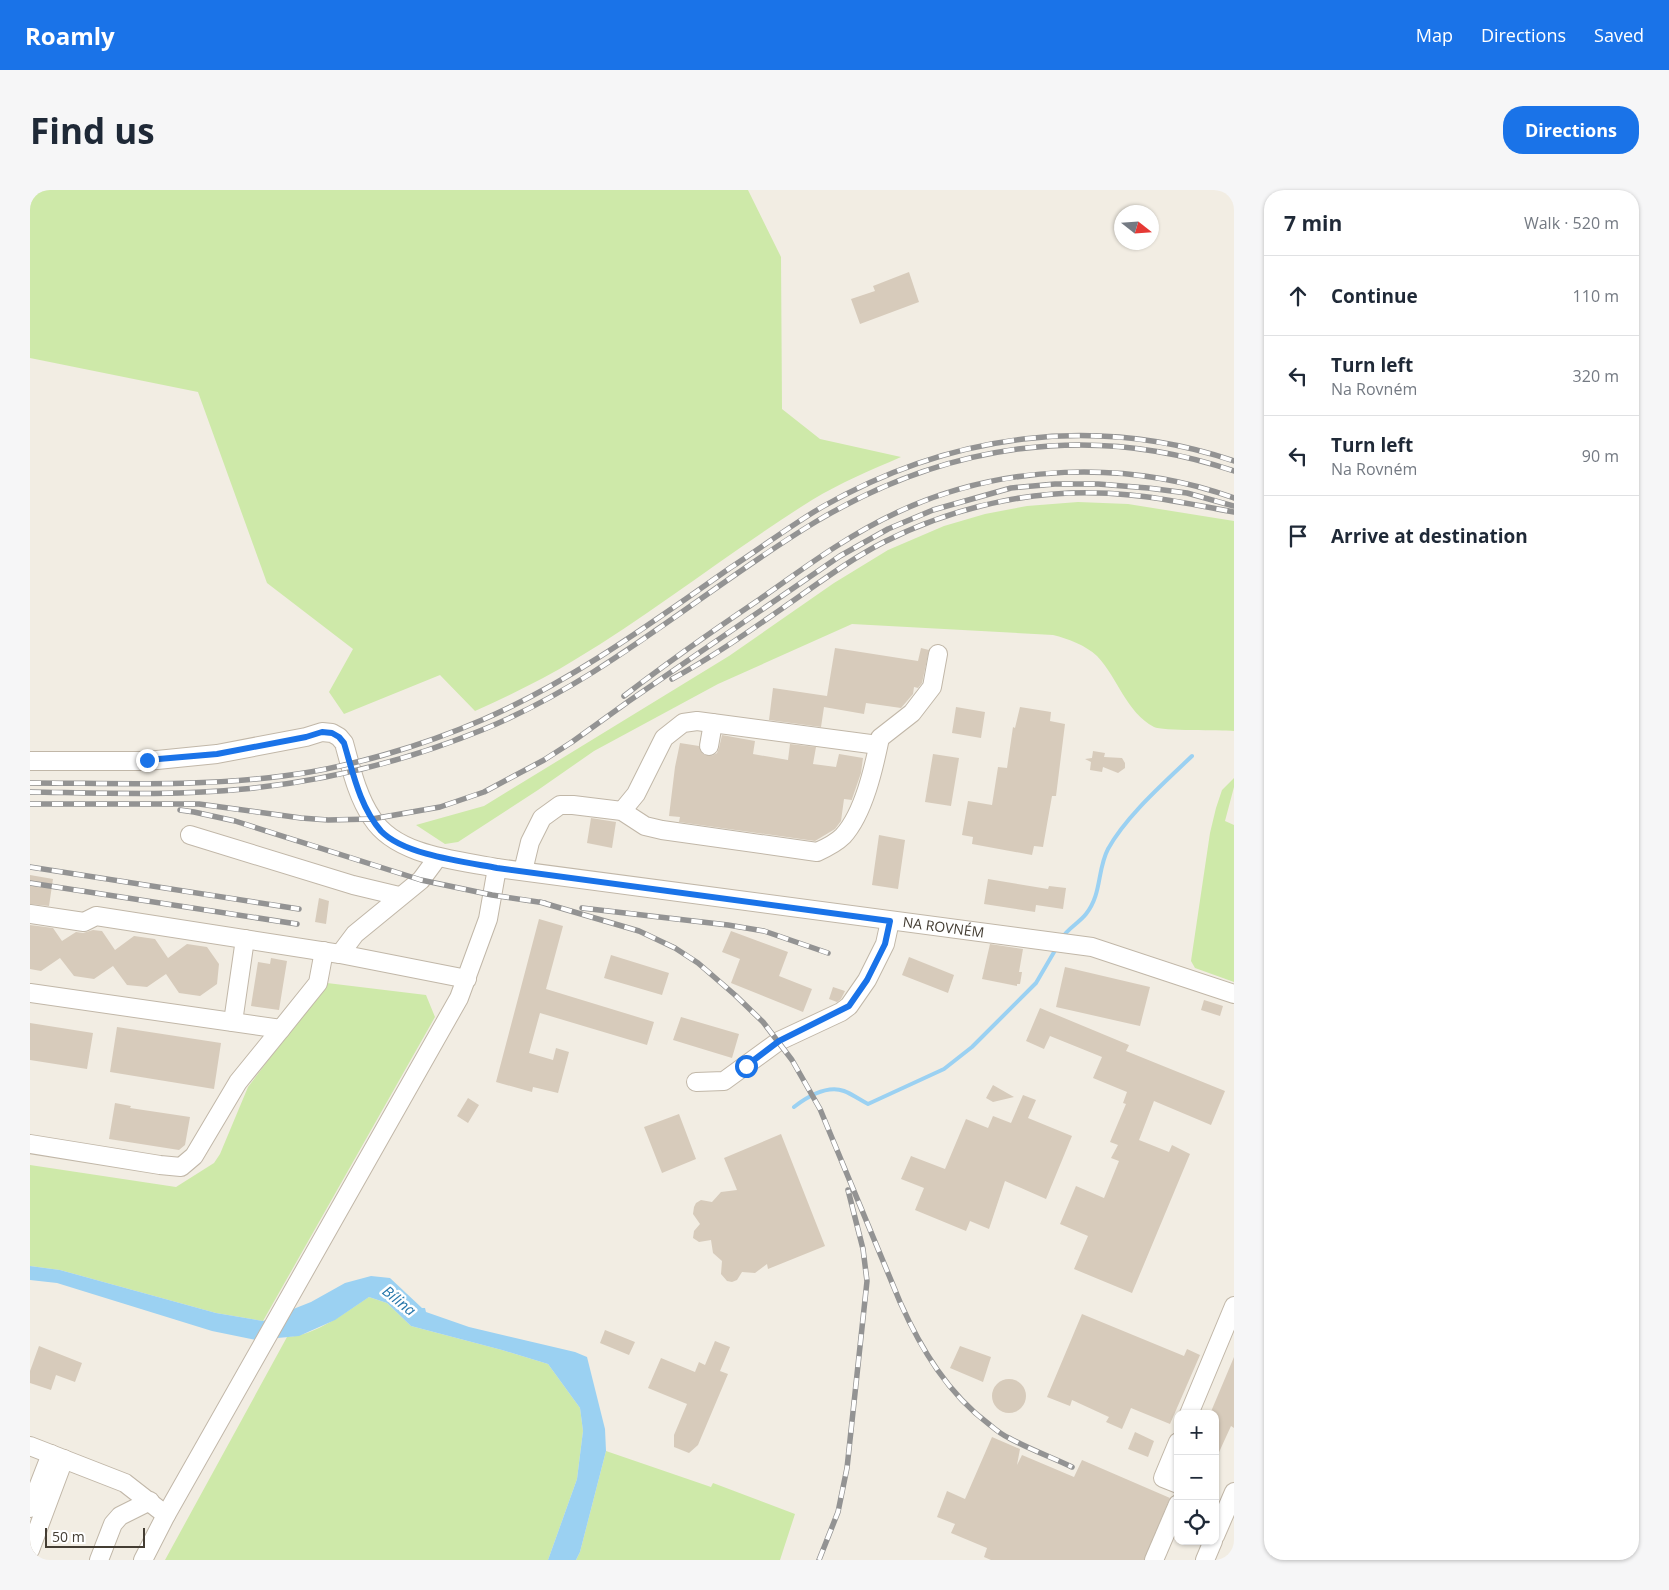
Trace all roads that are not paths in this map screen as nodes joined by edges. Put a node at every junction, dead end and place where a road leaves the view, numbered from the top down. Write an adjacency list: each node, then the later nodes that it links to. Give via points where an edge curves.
1 (938, 654): 3 (street, via 932,688 912,713 880,738)
2 (714, 723): 3 (street); 4 (street); 6 (street, via 683,723 664,738 636,794)
3 (878, 745): 6 (street, via 871,782 853,822 843,836 816,852 662,830 645,826)
4 (709, 746)
5 (30, 761): 8 (street, NA ROVNÉM, via 147,760 217,754 322,732 332,733 344,743 364,802 382,832 397,842)
6 (622, 811): 10 (street, via 560,806 542,818 530,842)
7 (190, 835): 11 (street, via 353,885)
8 (438, 857): 9 (street, NA ROVNÉM); 11 (street, via 421,880)
9 (497, 868): 10 (street, NA ROVNÉM); 16 (street, via 488,919)
10 (522, 871): 13 (street, NA ROVNÉM)
11 (400, 896): 15 (street)
12 (30, 914): 14 (street, via 84,922 96,916)
13 (890, 921): 18 (street, NA ROVNÉM, via 1092,947); 21 (street, via 885,944 867,980 849,1006 779,1041 724,1081)
14 (245, 939): 15 (street); 19 (street)
15 (332, 953): 16 (street); 20 (street, via 318,984)
16 (466, 978): 33 (street, via 459,998)
17 (30, 992): 19 (street)
18 (1234, 994)
19 (233, 1022): 20 (street)
20 (281, 1029): 22 (street, via 238,1082 194,1156 181,1166)
21 (696, 1082)
22 (30, 1144)
23 (1234, 1306): 24 (street)
24 (1191, 1410)
25 (30, 1446): 27 (street)
26 (1174, 1452): 28 (street, via 1163,1478)
27 (58, 1457): 30 (street, via 125,1483); 31 (street); 36 (street)
28 (1174, 1482)
29 (1228, 1499): 34 (street)
30 (150, 1501): 33 (street); 37 (street, via 120,1516 113,1524)
31 (30, 1508)
32 (1174, 1513): 39 (street)
33 (166, 1515): 38 (street)
34 (1219, 1525)
35 (1211, 1545): 40 (street)
36 (30, 1550)
37 (99, 1560)
38 (143, 1560)
39 (1154, 1560)
40 (1205, 1560)

